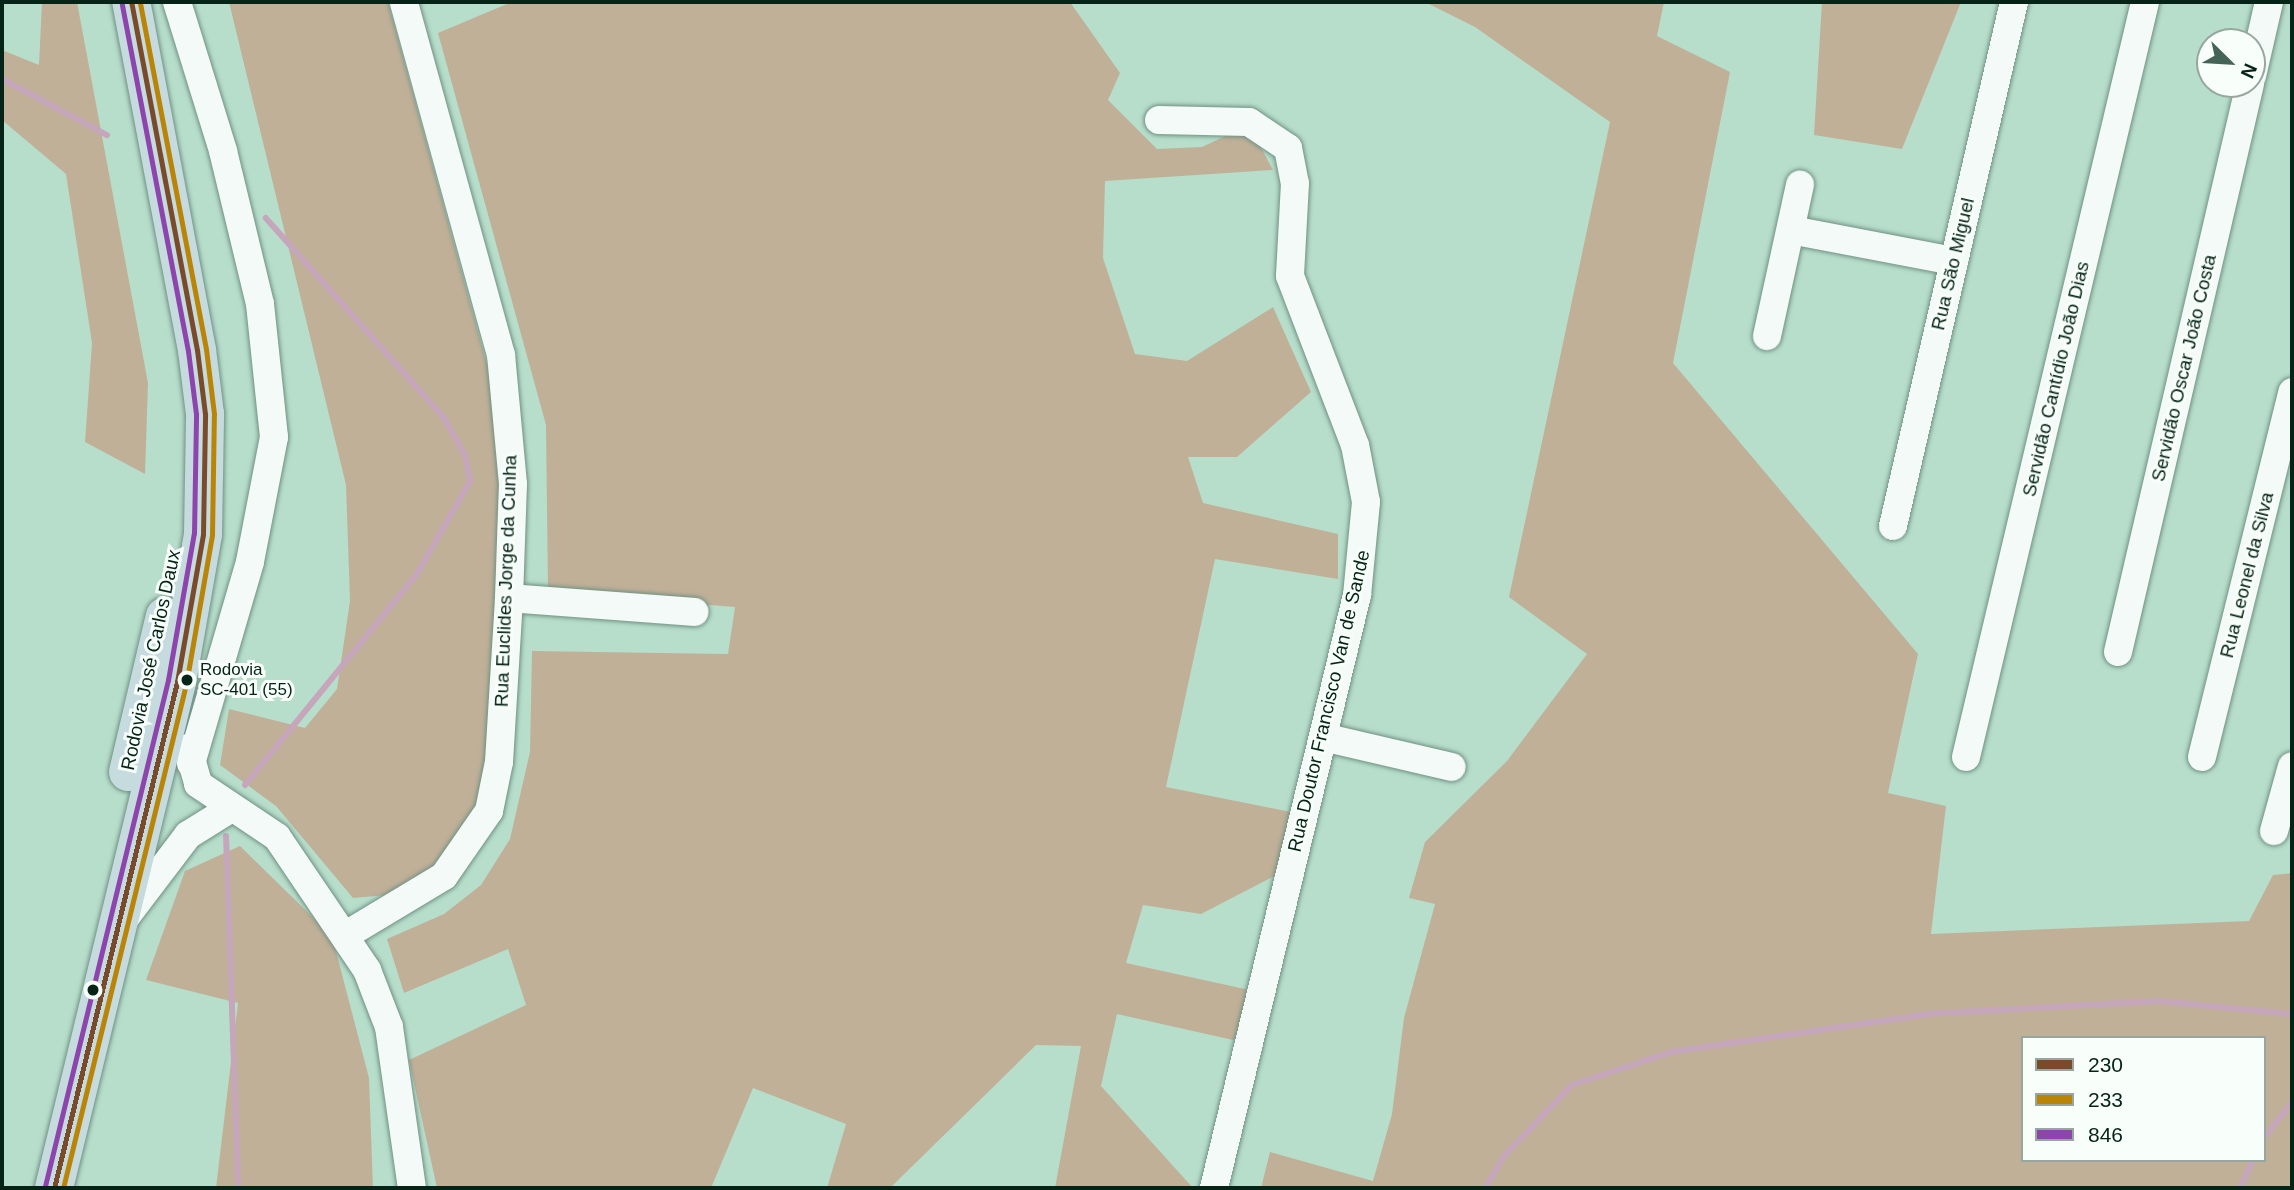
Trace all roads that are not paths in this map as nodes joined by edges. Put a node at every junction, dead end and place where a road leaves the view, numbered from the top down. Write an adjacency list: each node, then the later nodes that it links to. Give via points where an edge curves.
1 (177, 2): 23 (street, via 220,140 260,303 274,437 250,562)
2 (404, 2): 16 (street, Rua Euclides Jorge da Cunha, via 500,355 513,484)
3 (2014, 2): 12 (street, Rua São Miguel)
4 (2145, 2): 21 (street, Servidão Cantídio João Dias)
5 (2269, 2): 7 (street)
6 (126, 5): 19 (highway, Rodovia José Carlos Daux, via 205,414 203,534); 30 (highway, Rodovia José Carlos Daux, via 174,361 178,528 160,638)
7 (2263, 28)
8 (2247, 98): 18 (street, Servidão Oscar João Costa)
9 (1159, 120): 20 (street, Rua Doutor Francisco Van de Sande, via 1250,122 1276,136 1294,162 1290,276 1355,445 1366,502 1363,562)
10 (1800, 186): 11 (street)
11 (1791, 230): 12 (street); 13 (street)
12 (1954, 261): 15 (street, Rua São Miguel)
13 (1768, 336)
14 (2292, 392): 22 (street, Rua Leonel da Silva)
15 (1893, 526)
16 (509, 598): 17 (street); 29 (street, Rua Euclides Jorge da Cunha, via 499,762 489,811 444,876)
17 (694, 612)
18 (2118, 652)
19 (177, 682): 23 (street); 28 (highway, Rodovia José Carlos Daux)
20 (1322, 737): 25 (street); 33 (street, Rua Doutor Francisco Van de Sande)
21 (1966, 757)
22 (2202, 757)
23 (191, 764): 26 (street, via 198,784)
24 (2292, 766): 27 (street)
25 (1452, 767)
26 (230, 809): 28 (street, via 188,835); 29 (street, via 277,838)
27 (2274, 831)
28 (116, 932): 31 (highway, Rodovia José Carlos Daux)
29 (346, 935): 32 (street, via 389,1027)
30 (28, 1188)
31 (54, 1188)
32 (412, 1188)
33 (1214, 1188)

